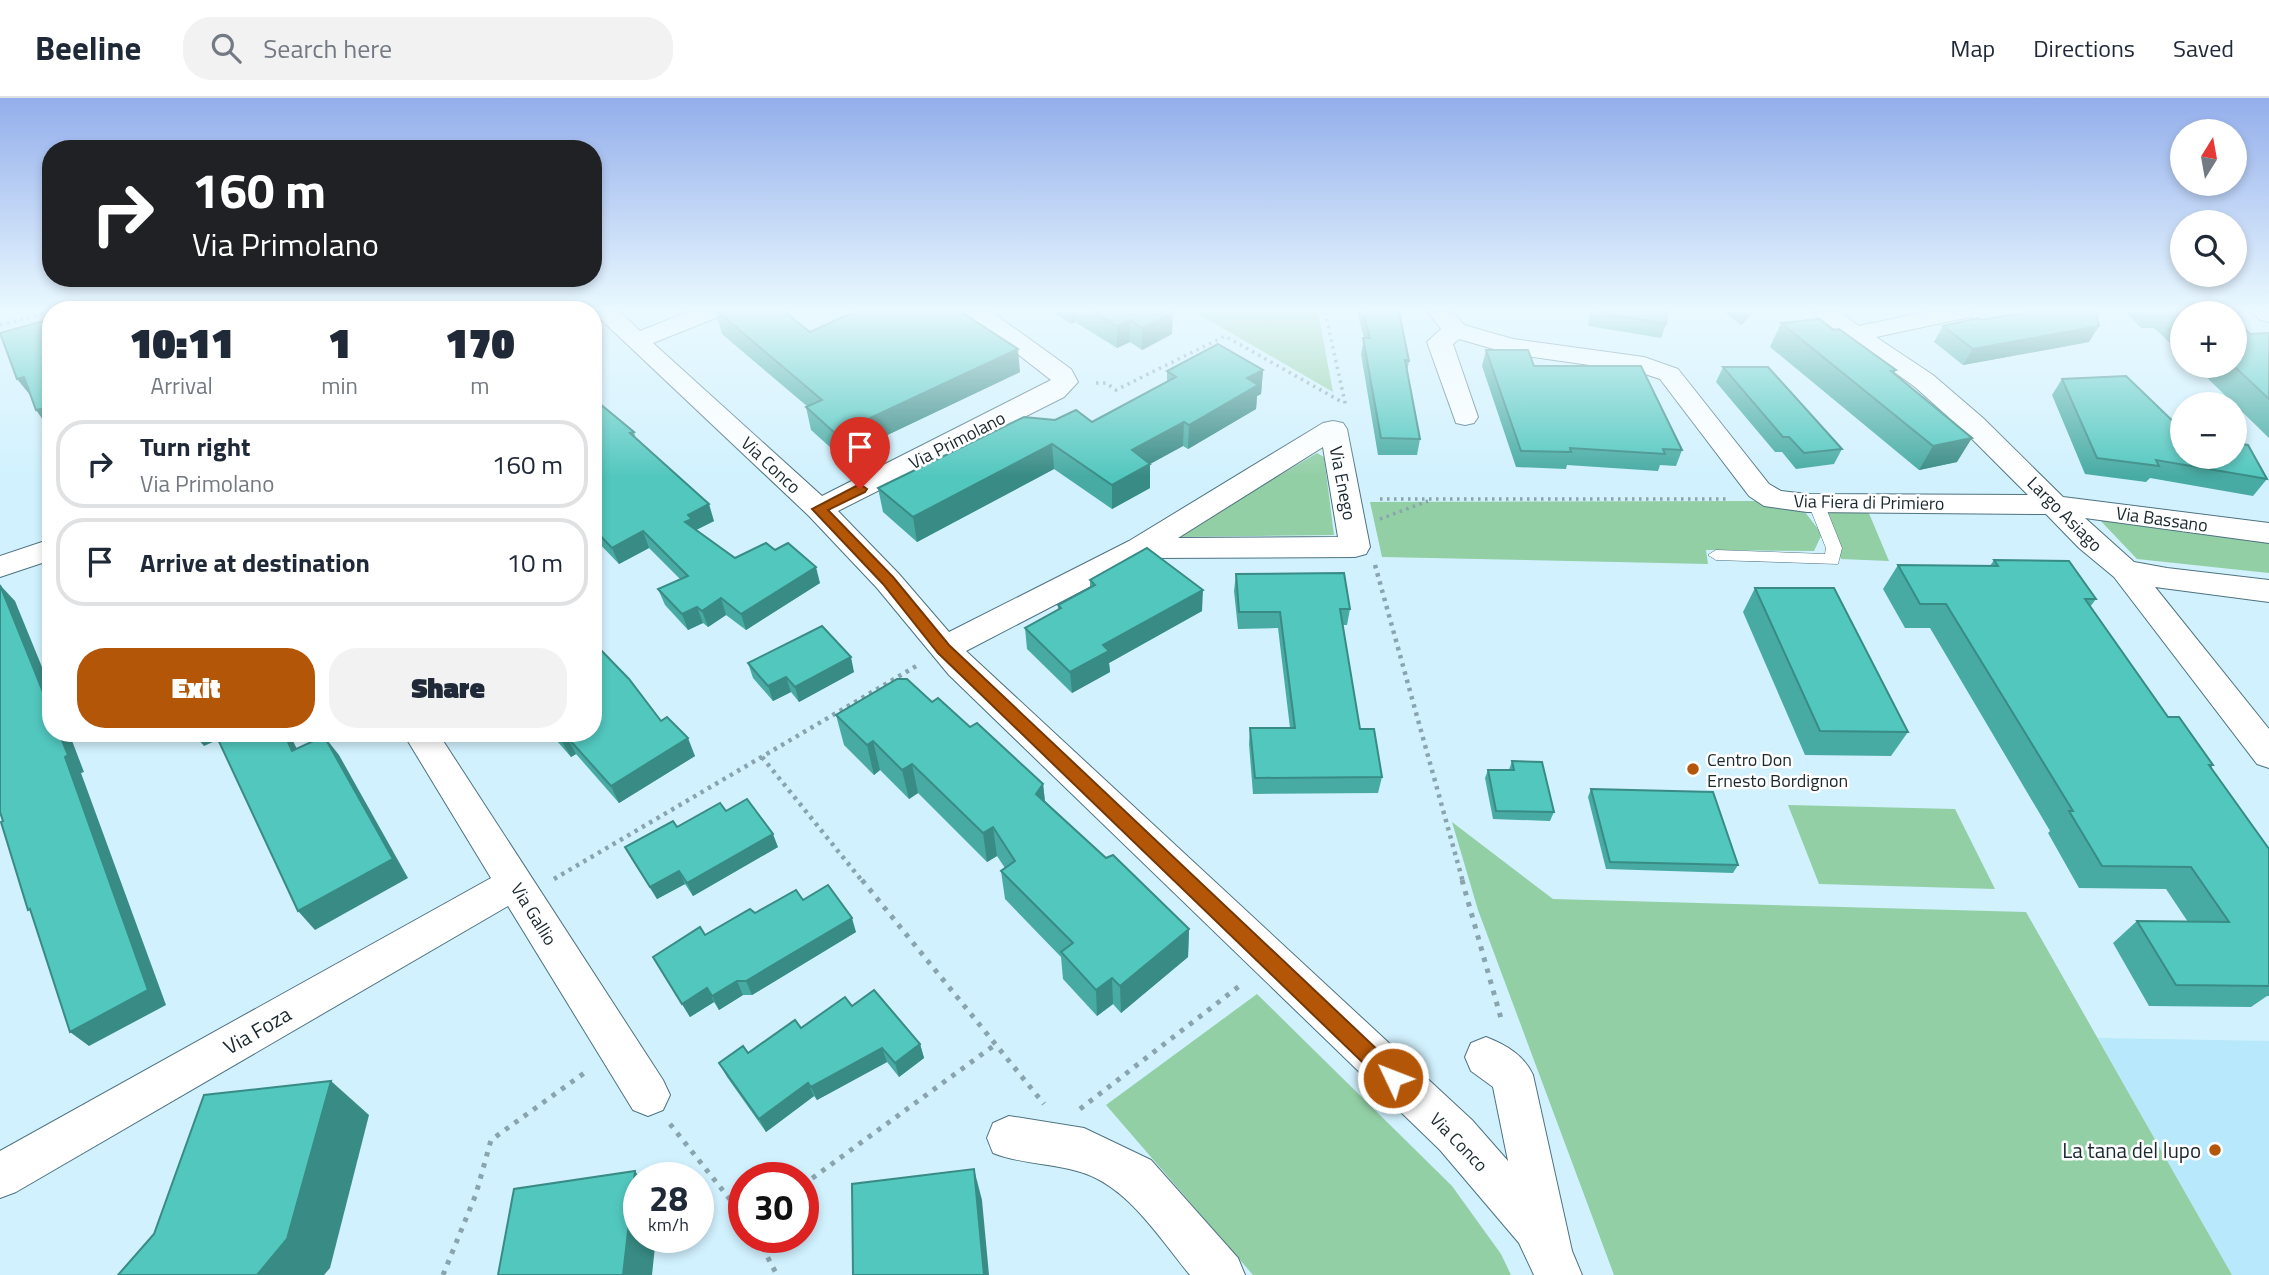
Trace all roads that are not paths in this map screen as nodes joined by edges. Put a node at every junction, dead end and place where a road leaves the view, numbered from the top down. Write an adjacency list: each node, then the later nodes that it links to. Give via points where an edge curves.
1 (664, 367): 9 (street, Via Conco)
2 (1052, 367): 9 (street, Via Primolano, via 1065,382 1055,391)
3 (1449, 367): 6 (street, Via Fiera di Primiero)
4 (1652, 367): 7 (street, Via Fiera di Primiero, via 1669,374 1759,490 1774,499)
5 (1903, 367): 8 (street, Largo Asiago, via 1973,424)
6 (1465, 417)
7 (1816, 503): 8 (street, Via Fiera di Primiero); 13 (lane, via 1834,548 1832,560)
8 (2054, 505): 10 (street, Via Bassano); 15 (street, Largo Asiago)
9 (819, 509): 17 (street, Via Conco, via 888,581)
10 (2269, 533)
11 (1140, 548): 11 (street, Via Enego, via 1254,478 1333,429 1355,547); 17 (street, Via Enego)
12 (42, 552): 14 (street)
13 (1716, 555)
14 (0, 568)
15 (2125, 569): 16 (street, via 2166,579); 19 (street, Largo Asiago)
16 (2269, 591)
17 (935, 654): 25 (street, Via Conco, via 1456,1135 1535,1227)
18 (427, 742): 20 (street, Via Gallio)
19 (2269, 754)
20 (533, 882): 22 (street, Via Gallio); 24 (street, Via Foza)
21 (1494, 1041): 25 (street, via 1511,1075)
22 (648, 1095)
23 (1009, 1138): 26 (street, via 1084,1150 1135,1176)
24 (0, 1176)
25 (1553, 1263)
26 (1221, 1275)

